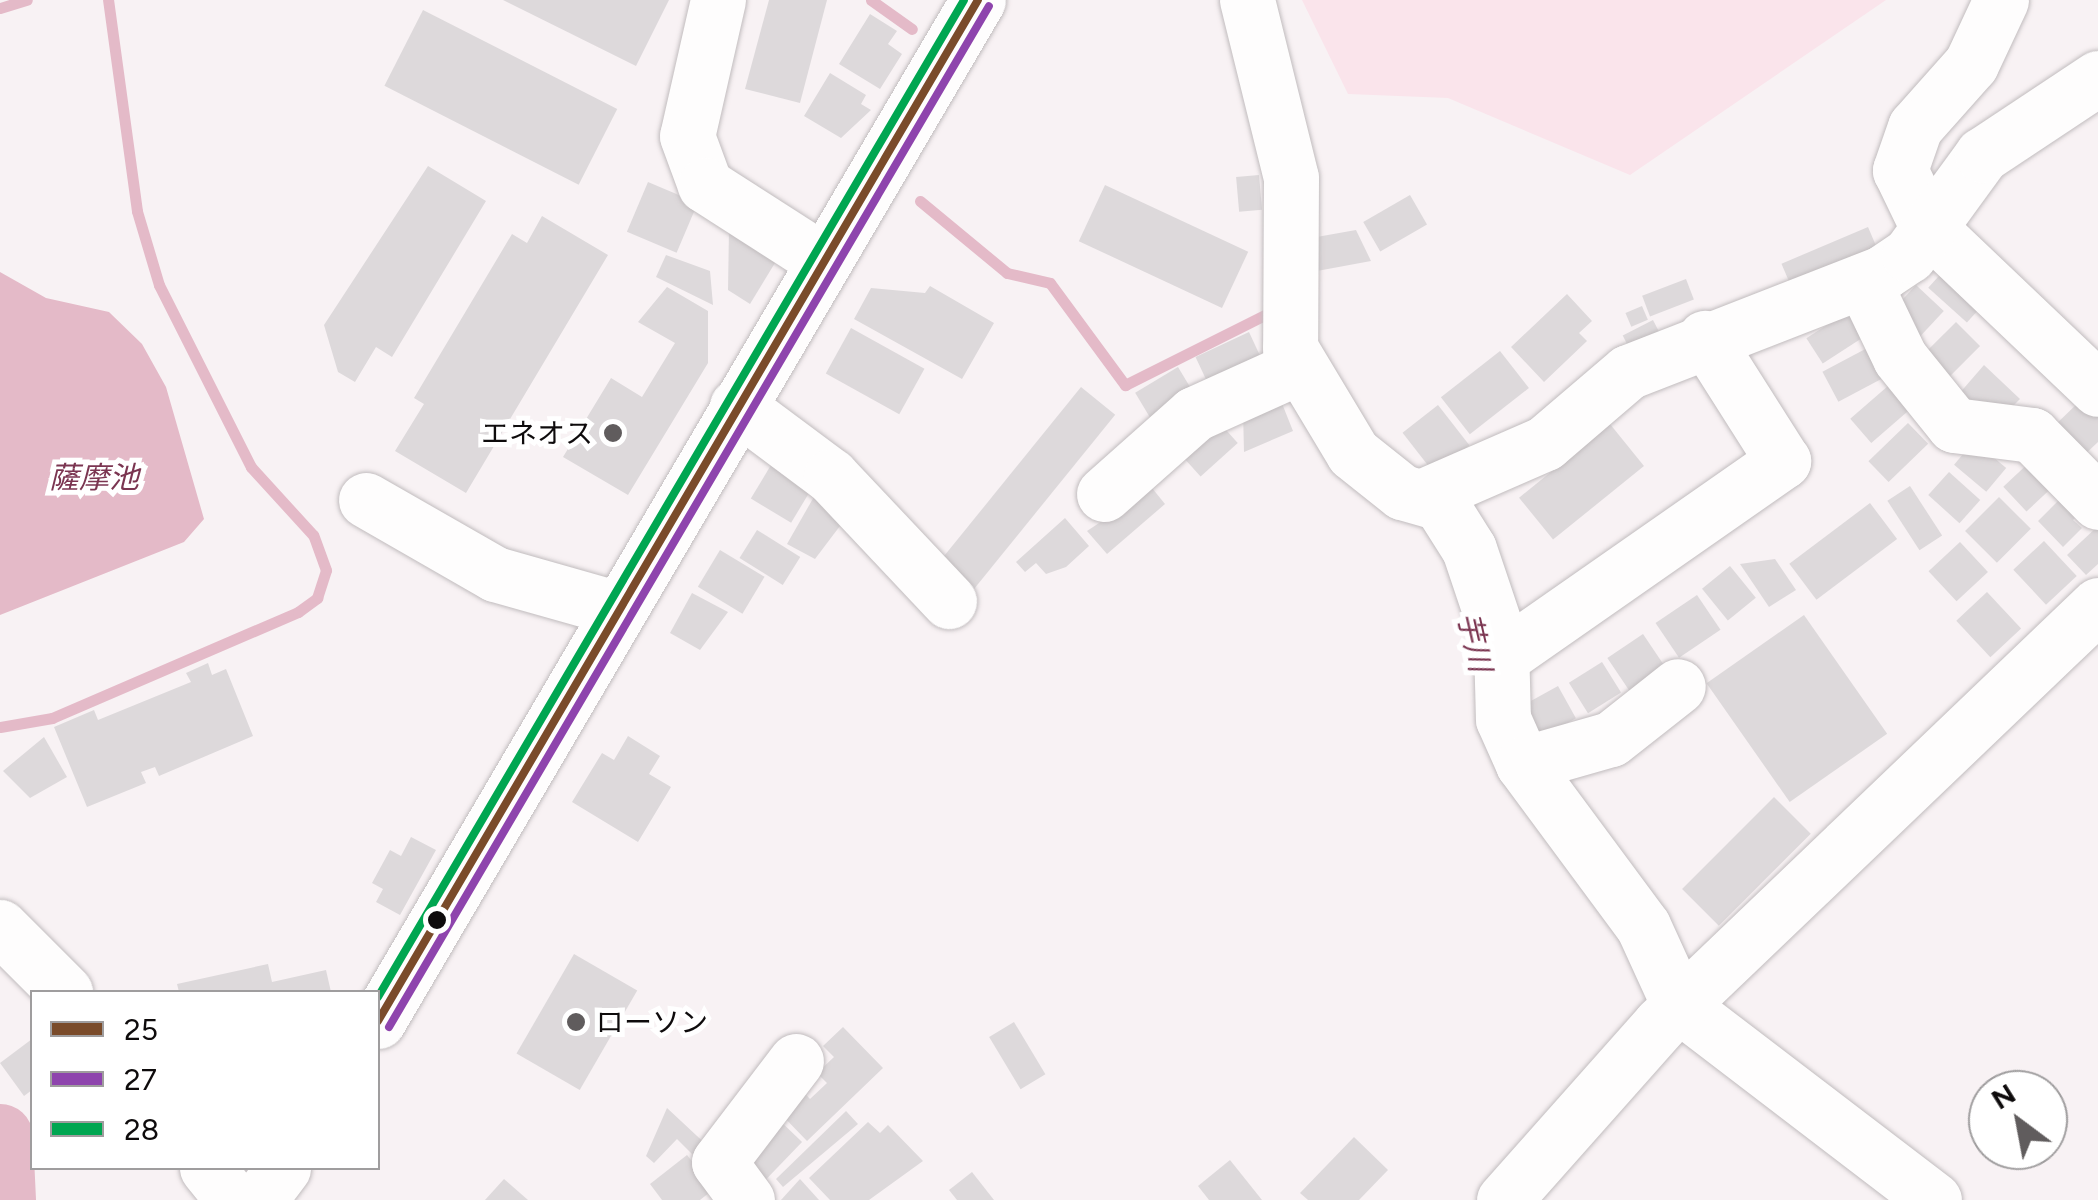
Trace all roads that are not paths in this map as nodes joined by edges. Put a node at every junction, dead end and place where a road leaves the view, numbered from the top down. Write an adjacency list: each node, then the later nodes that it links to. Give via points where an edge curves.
1 (718, 0): 7 (street, via 687,136 705,185)
2 (978, 0): 7 (street)
3 (1247, 0): 10 (street, via 1291,178 1283,310)
4 (2001, 0): 6 (street, via 1979,52 1907,142 1900,170)
5 (2098, 78): 6 (street, via 1982,155)
6 (1927, 226): 8 (street, via 1909,255); 11 (street)
7 (822, 260): 12 (street)
8 (1863, 281): 9 (street); 16 (street, via 1946,440 2032,435)
9 (1705, 338): 14 (street, via 1628,372 1545,443); 20 (street, via 1783,461)
10 (1287, 373): 13 (street, via 1194,414); 14 (street, via 1354,454 1402,492)
11 (2098, 389)
12 (738, 406): 17 (street, via 831,476); 19 (street)
13 (1104, 494)
14 (1426, 495): 20 (street, via 1468,549)
15 (365, 501): 19 (street, via 494,574)
16 (2098, 502)
17 (949, 601)
18 (2098, 605): 25 (street)
19 (619, 609): 26 (street)
20 (1502, 657): 22 (street, via 1503,719)
21 (1678, 686): 22 (street, via 1611,739)
22 (1523, 764): 25 (street, via 1635,914)
23 (0, 927): 24 (street)
24 (63, 990)
25 (1671, 1014): 33 (street); 34 (street)
26 (380, 1018)
27 (796, 1060): 32 (street, via 719,1162)
28 (208, 1170): 30 (street)
29 (282, 1170): 31 (street)
30 (232, 1200)
31 (259, 1200)
32 (747, 1200)
33 (1504, 1200)
34 (1934, 1200)

